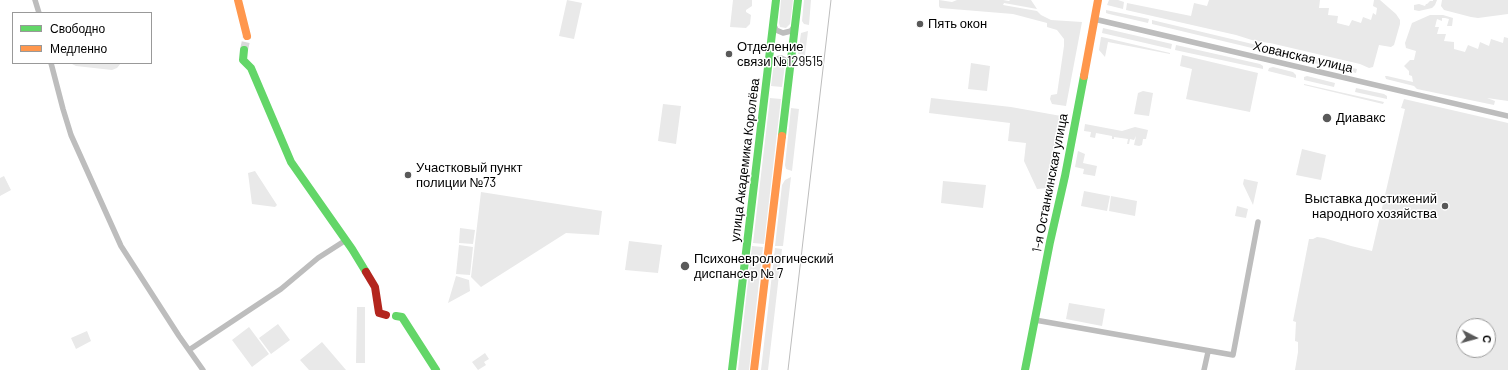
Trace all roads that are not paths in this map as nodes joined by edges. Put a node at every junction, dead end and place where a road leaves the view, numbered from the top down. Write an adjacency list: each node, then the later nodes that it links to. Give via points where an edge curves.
1 (36, 0): 6 (street)
2 (238, 0): 10 (street)
3 (776, 0): 8 (street, улица Академика Королёва)
4 (798, 0): 9 (street)
5 (1098, 0): 7 (street, 1-я Останкинская улица)
6 (39, 12)
7 (1094, 19): 15 (street, Хованская улица); 20 (street, 1-я Останкинская улица)
8 (773, 22): 9 (street, via 776,30 783,33 791,32); 13 (street, улица Академика Королёва)
9 (795, 23): 14 (street)
10 (247, 36)
11 (244, 50): 17 (street, via 243,60 251,68 291,162)
12 (51, 64): 21 (street, via 71,135 122,246)
13 (768, 66): 14 (street, via 772,60 781,58 789,62); 25 (street, улица Академика Королёва)
14 (790, 68): 26 (street)
15 (1508, 116)
16 (1258, 222): 22 (street, via 1233,356)
17 (346, 240): 18 (street, via 375,287 379,313); 21 (street, via 318,258 281,289)
18 (386, 315)
19 (397, 316): 24 (street, via 402,317)
20 (1035, 320): 22 (street); 27 (street, 1-я Останкинская улица)
21 (189, 350): 23 (street)
22 (1208, 352): 28 (street)
23 (203, 370)
24 (436, 370)
25 (732, 370)
26 (754, 370)
27 (1025, 370)
28 (1204, 370)

